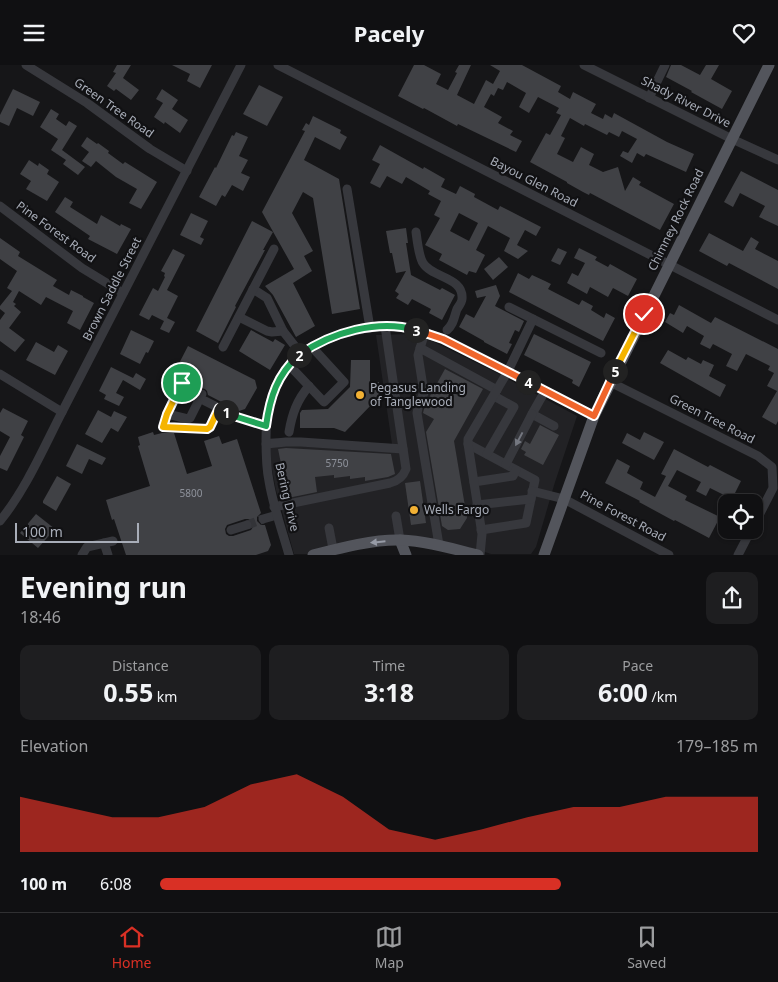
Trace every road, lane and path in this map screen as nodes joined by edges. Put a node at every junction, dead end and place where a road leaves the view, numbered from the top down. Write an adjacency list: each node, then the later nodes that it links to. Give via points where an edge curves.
1 (29, 65): 10 (street, Green Tree Road)
2 (241, 65): 10 (street, Brown Saddle Street)
3 (278, 65): 15 (street, Bayou Glen Road)
4 (584, 65): 7 (street, Shady River Drive)
5 (665, 65): 7 (street)
6 (769, 65): 8 (main road, Chimney Rock Road)
7 (649, 97): 8 (street, Shady River Drive)
8 (732, 139): 9 (street, Shady River Drive); 15 (main road, Chimney Rock Road)
9 (778, 159)
10 (187, 171): 17 (street, Brown Saddle Street)
11 (347, 189): 23 (street)
12 (0, 206): 17 (street, Pine Forest Road, via 82,268)
13 (416, 232): 26 (street, via 423,263 461,289 462,299)
14 (274, 249): 16 (street)
15 (669, 265): 21 (street, Bayou Glen Road); 35 (main road, Chimney Rock Road)
16 (253, 289): 19 (street); 24 (street, via 268,300)
17 (124, 293): 41 (street, Brown Saddle Street)
18 (510, 307): 20 (street)
19 (239, 317): 24 (street, via 267,331); 27 (street)
20 (534, 319): 30 (street); 33 (street)
21 (778, 320)
22 (385, 326): 23 (street, Bering Drive); 25 (street, Bering Drive); 50 (street)
23 (370, 328): 28 (street, Bering Drive, via 330,338)
24 (283, 331): 31 (street)
25 (425, 332): 26 (street, Bering Drive); 29 (street)
26 (443, 339): 33 (street, Bering Drive)
27 (223, 347)
28 (312, 347): 31 (street, Bering Drive); 37 (street, via 344,382 324,402)
29 (420, 348): 39 (street); 69 (street, via 418,355 424,393 417,413)
30 (601, 353)
31 (301, 354): 32 (street, Bering Drive)
32 (289, 365): 37 (street); 45 (street, Bering Drive, via 274,389)
33 (508, 371): 38 (street, Bering Drive); 39 (street)
34 (0, 374): 41 (street)
35 (610, 382): 44 (main road, Chimney Rock Road); 58 (street, Green Tree Road, via 758,456 772,467 773,488)
36 (182, 383): 42 (street)
37 (309, 386): 47 (street, via 294,410)
38 (545, 391): 43 (street); 44 (street, Bering Drive)
39 (495, 393): 49 (street); 51 (street, via 514,407)
40 (219, 408): 42 (street, via 203,398 190,418); 42 (street, via 207,429 163,427); 45 (street)
41 (62, 412): 62 (street, Brown Saddle Street, via 29,477)
42 (167, 414)
43 (532, 415): 46 (street); 52 (street, one-way to 52)
44 (594, 416): 56 (main road, Chimney Rock Road)
45 (266, 426): 48 (street, Bering Drive)
46 (554, 426)
47 (289, 432)
48 (266, 444): 50 (street, via 301,442); 59 (street, Bering Drive, via 268,479)
49 (468, 444): 51 (street); 54 (street)
50 (403, 449): 59 (street, via 406,469 397,481)
51 (487, 454): 52 (street)
52 (506, 464): 53 (street)
53 (516, 470): 54 (street, via 513,476); 55 (street, via 535,479)
54 (474, 482): 57 (street)
55 (532, 495): 56 (street, Pine Forest Road); 57 (street); 65 (street, via 526,523)
56 (564, 499): 77 (main road, Chimney Rock Road); 78 (street, Pine Forest Road)
57 (477, 505): 65 (street)
58 (763, 507)
59 (276, 511): 61 (street); 73 (street, Bering Drive)
60 (396, 517): 68 (street)
61 (263, 519)
62 (0, 521)
63 (247, 525): 66 (street)
64 (329, 528): 70 (street)
65 (481, 530): 76 (street)
66 (231, 531)
67 (746, 539): 79 (street)
68 (400, 540): 69 (main road); 70 (main road, one-way to 70); 75 (main road)
69 (439, 545): 76 (main road)
70 (333, 549): 74 (main road)
71 (82, 555): 72 (street, via 88,547 108,542)
72 (108, 555)
73 (288, 555)
74 (313, 555)
75 (406, 555)
76 (479, 555)
77 (544, 555)
78 (670, 555)
79 (738, 555)

